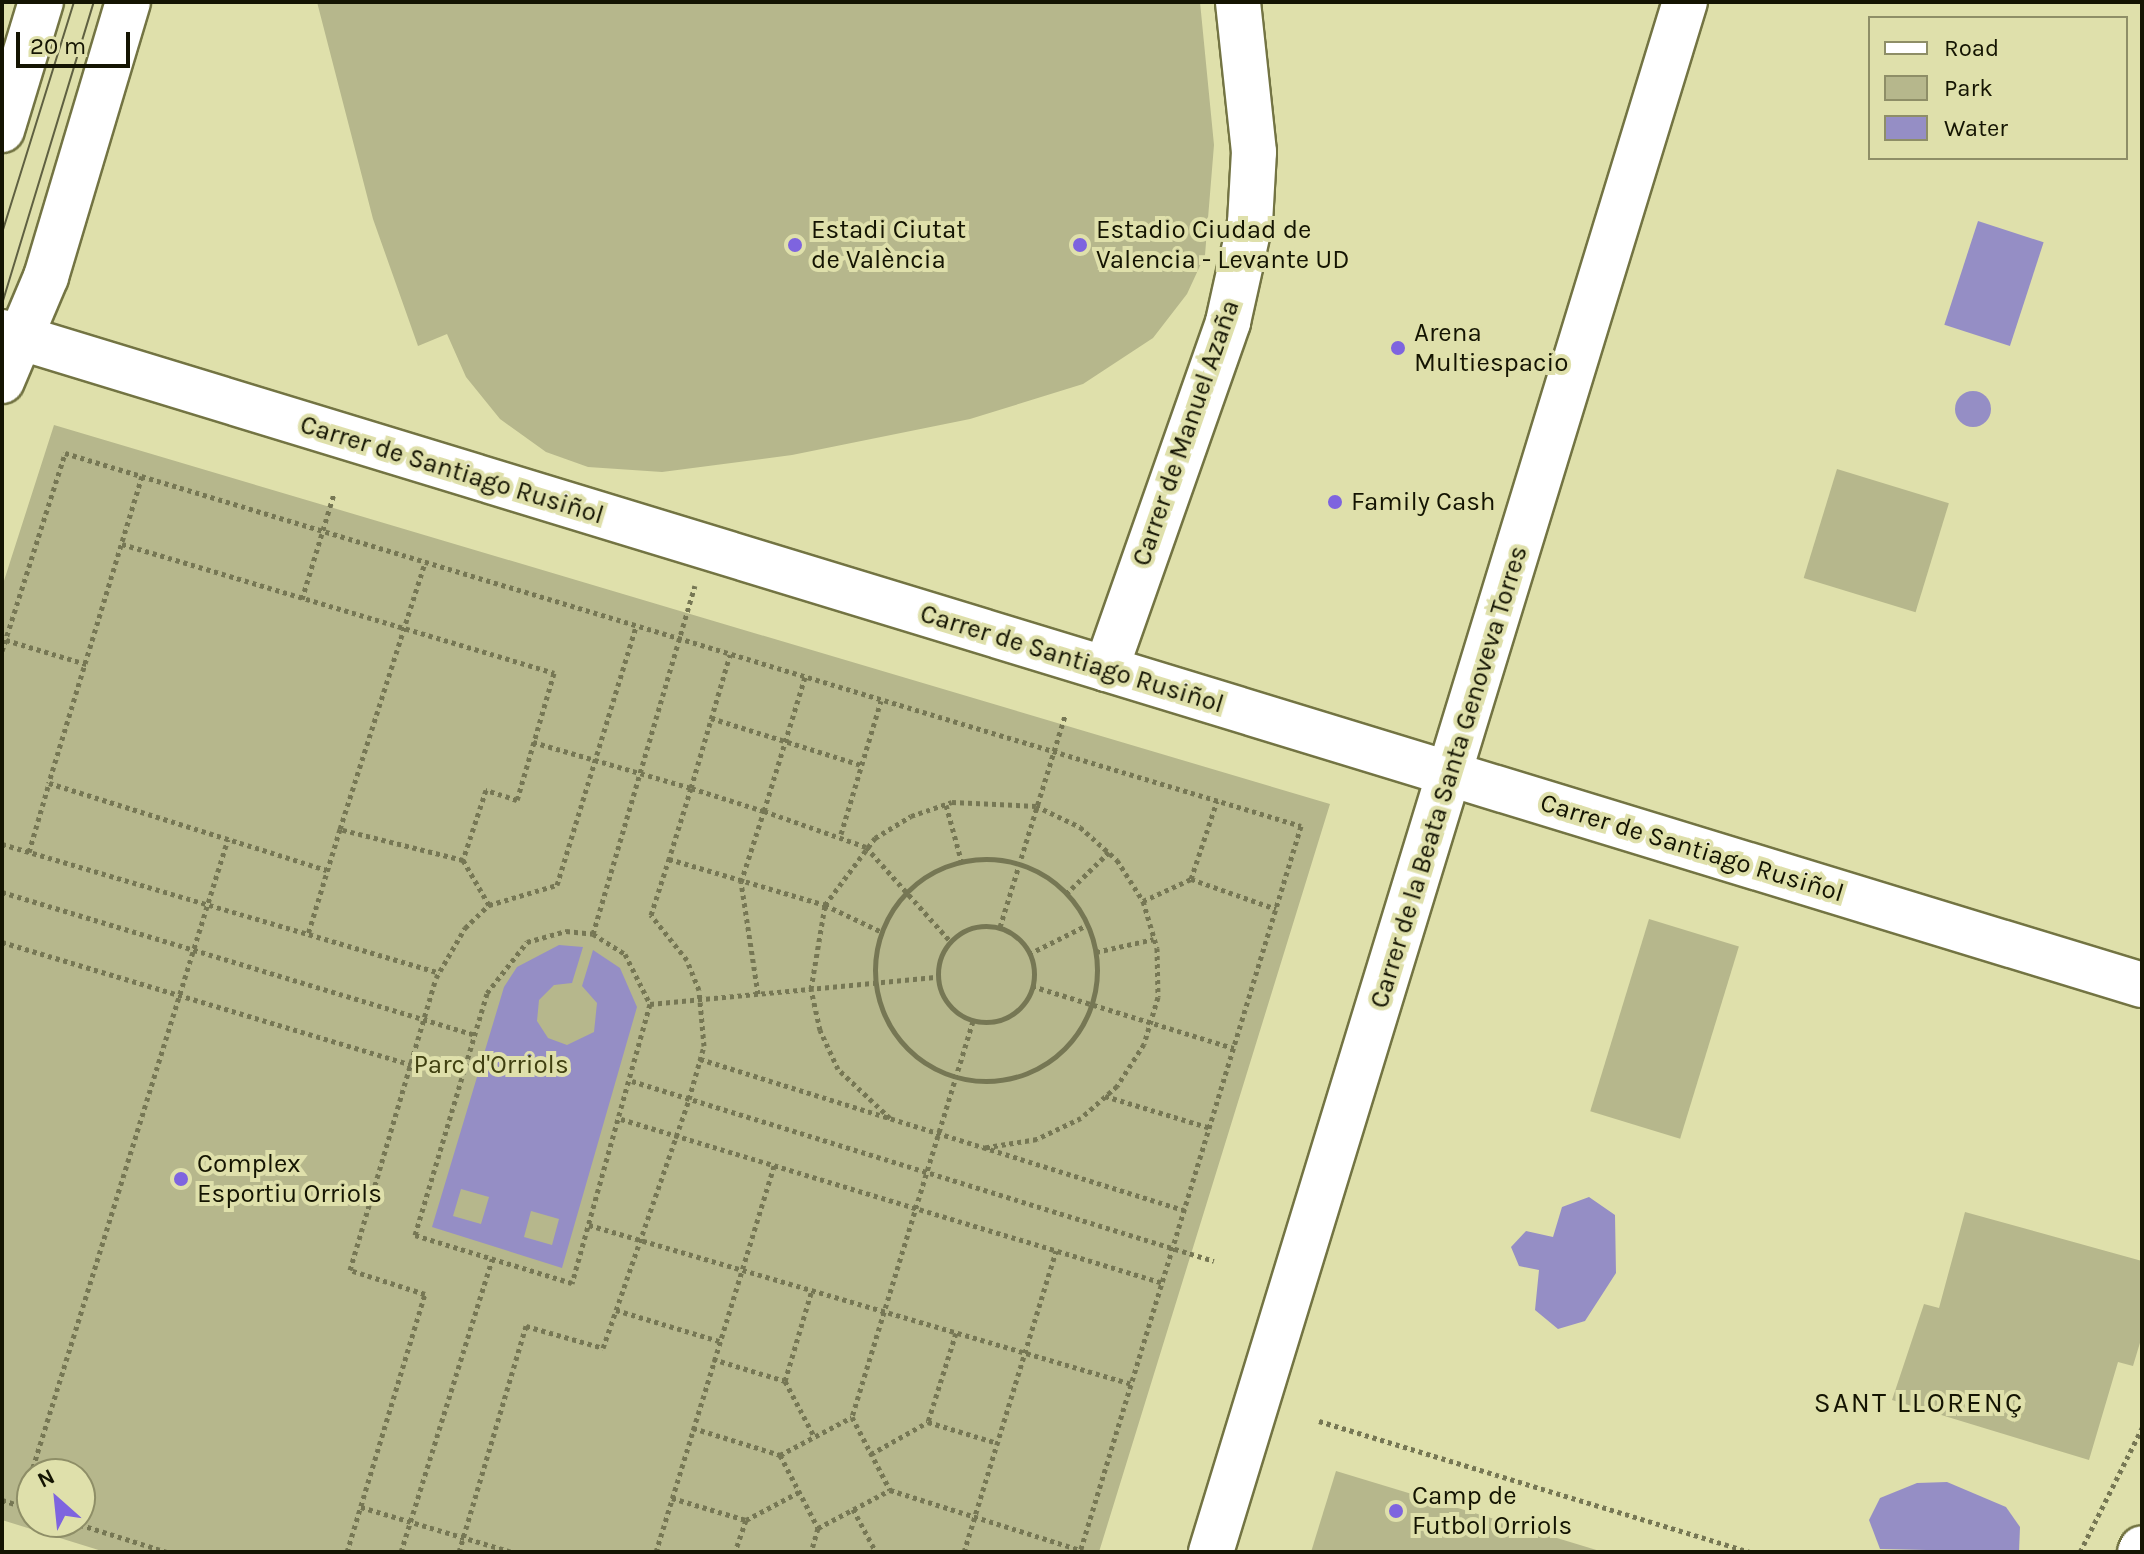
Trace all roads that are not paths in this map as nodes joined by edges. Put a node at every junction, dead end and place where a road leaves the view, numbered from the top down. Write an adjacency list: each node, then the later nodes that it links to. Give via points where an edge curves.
1 (41, 2): 5 (street)
2 (128, 2): 6 (street)
3 (1238, 2): 8 (street, Carrer de Manuel Azaña, via 1254,152 1250,223 1228,322)
4 (1685, 2): 9 (street, Carrer de la Beata Santa Genoveva Torres)
5 (2, 130)
6 (12, 334): 7 (street); 8 (street, Carrer de Santiago Rusiñol)
7 (2, 381)
8 (1106, 669): 9 (street, Carrer de Santiago Rusiñol)
9 (1449, 775): 10 (street, Carrer de Santiago Rusiñol); 11 (street, Carrer de la Beata Santa Genoveva Torres)
10 (2142, 985)
11 (1211, 1552)

